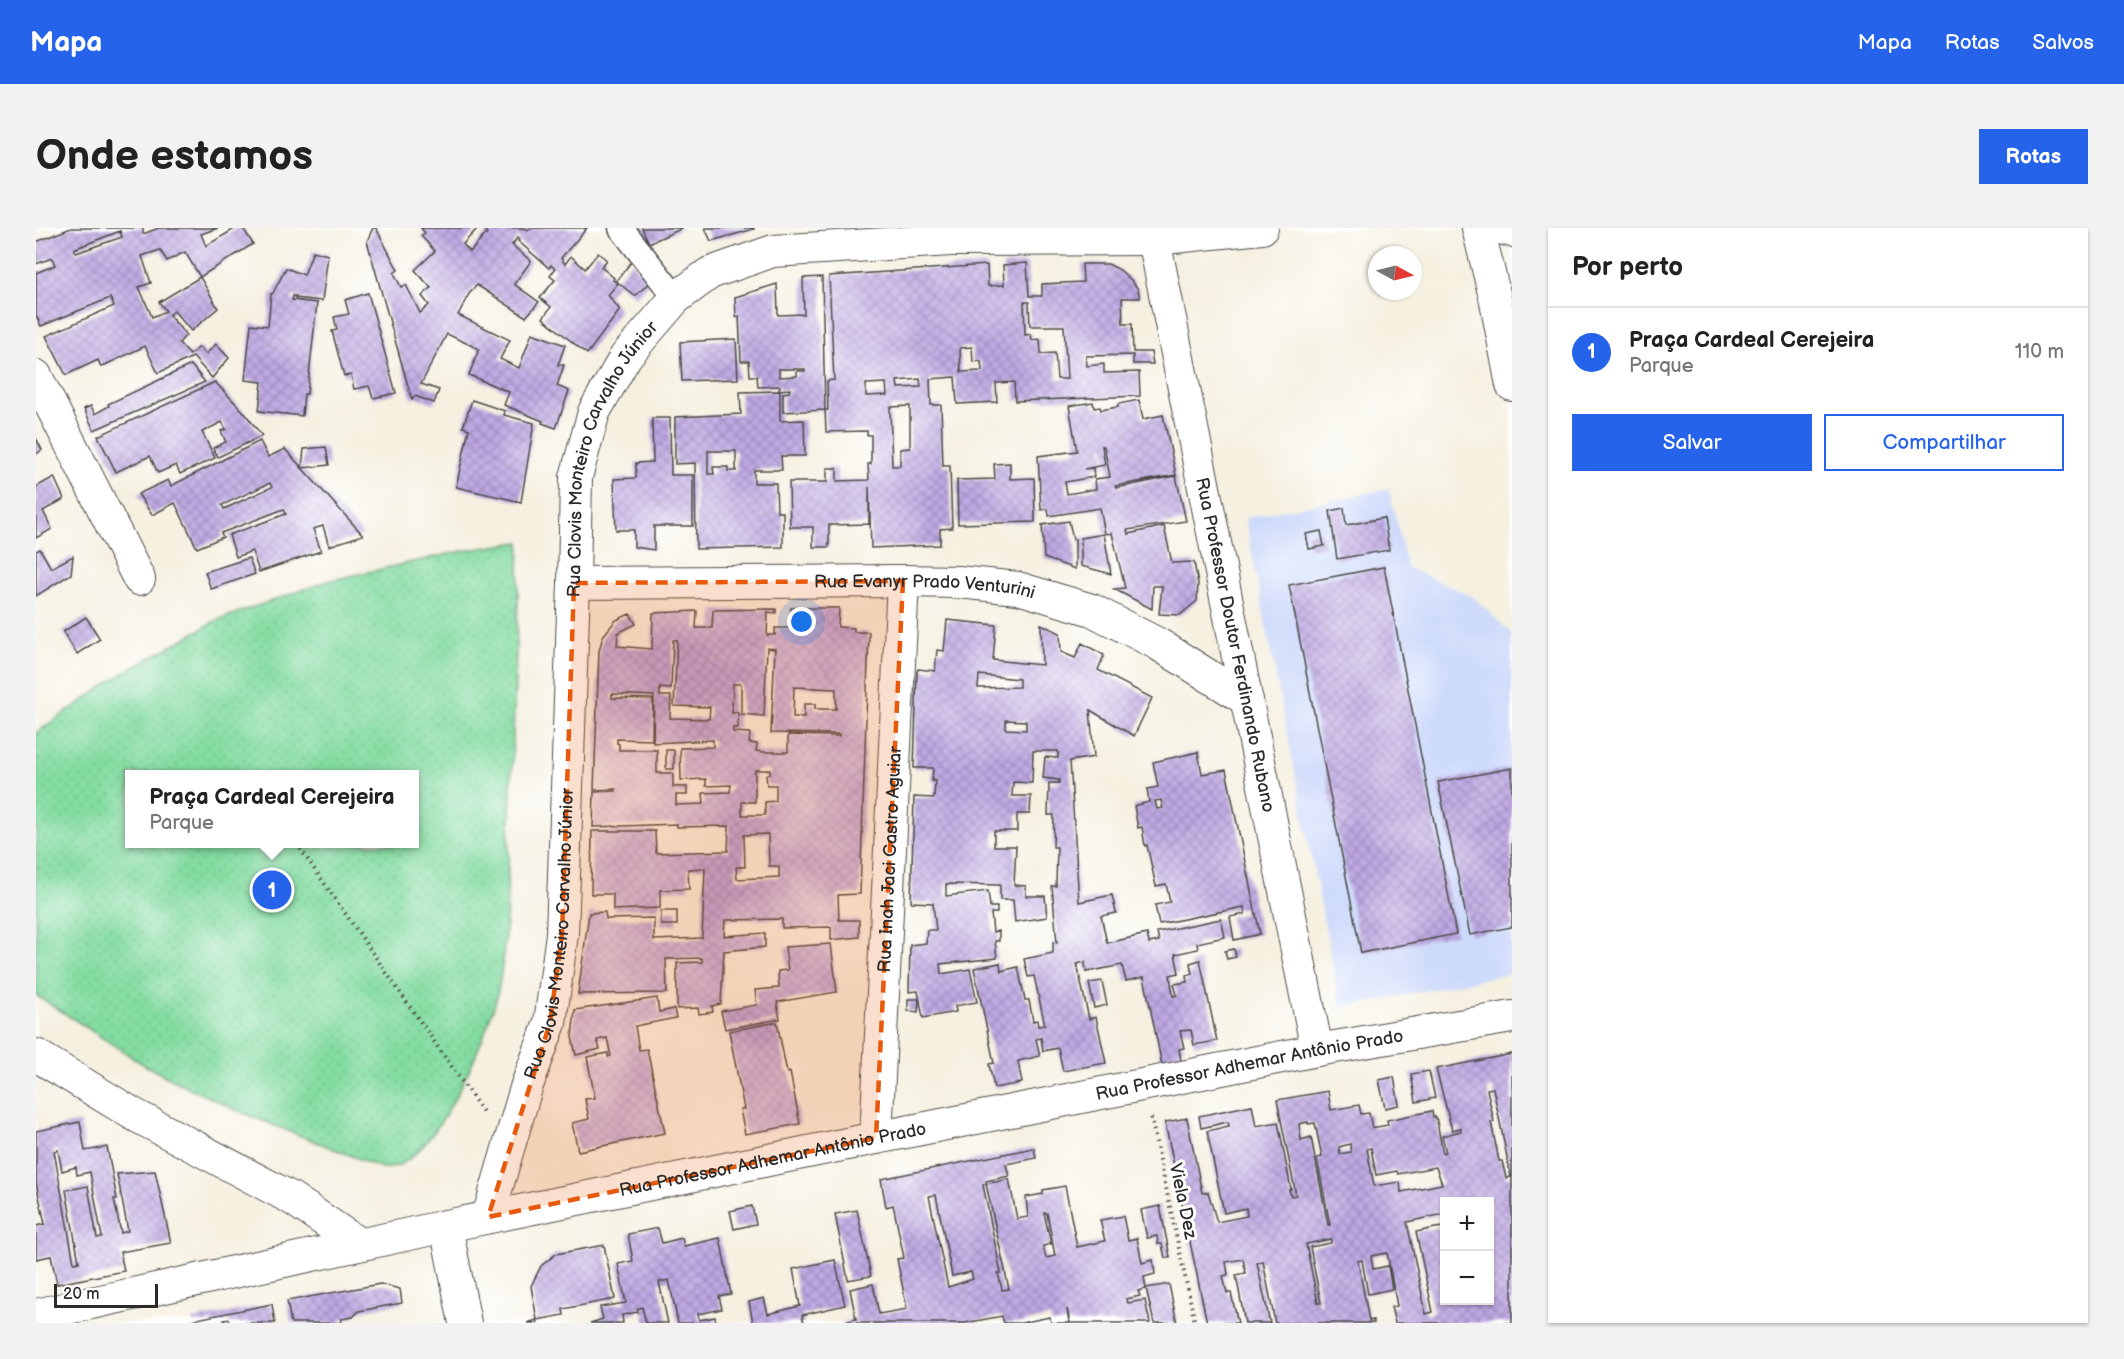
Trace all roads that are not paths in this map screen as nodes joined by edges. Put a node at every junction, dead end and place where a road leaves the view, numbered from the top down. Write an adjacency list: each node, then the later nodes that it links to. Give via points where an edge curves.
1 (621, 228): 7 (street)
2 (1262, 228): 6 (street, Rua Clovis Monteiro Carvalho Júnior)
3 (1478, 228): 9 (street)
4 (1500, 228): 5 (street)
5 (1512, 231)
6 (1154, 238): 7 (street, Rua Clovis Monteiro Carvalho Júnior, via 951,240 773,251 710,273); 13 (street, Rua Professor Doutor Ferdinando Rubano)
7 (676, 298): 12 (street, Rua Clovis Monteiro Carvalho Júnior, via 626,356 594,412 576,477)
8 (36, 376): 10 (street)
9 (1512, 385)
10 (140, 579)
11 (903, 581): 12 (street, Rua Evanyr Prado Venturini); 13 (street, Rua Evanyr Prado Venturini, via 1018,588 1092,610 1158,644); 17 (street, Rua Inah Jaci Castro Aguiar)
12 (574, 583): 18 (street, Rua Clovis Monteiro Carvalho Júnior, via 562,934 550,1023 507,1147)
13 (1247, 700): 15 (street, Rua Professor Doutor Ferdinando Rubano)
14 (1512, 1017): 15 (street, Rua Professor Adhemar Antônio Prado)
15 (1317, 1050): 17 (street, Rua Professor Adhemar Antônio Prado)
16 (36, 1055): 20 (street, via 133,1114 291,1198)
17 (876, 1138): 18 (street, Rua Professor Adhemar Antônio Prado)
18 (488, 1217): 19 (street, Rua Professor Adhemar Antônio Prado)
19 (446, 1226): 20 (street, Rua Professor Adhemar Antônio Prado); 22 (street)
20 (359, 1244): 21 (street, Rua Professor Adhemar Antônio Prado)
21 (36, 1315)
22 (465, 1323)

